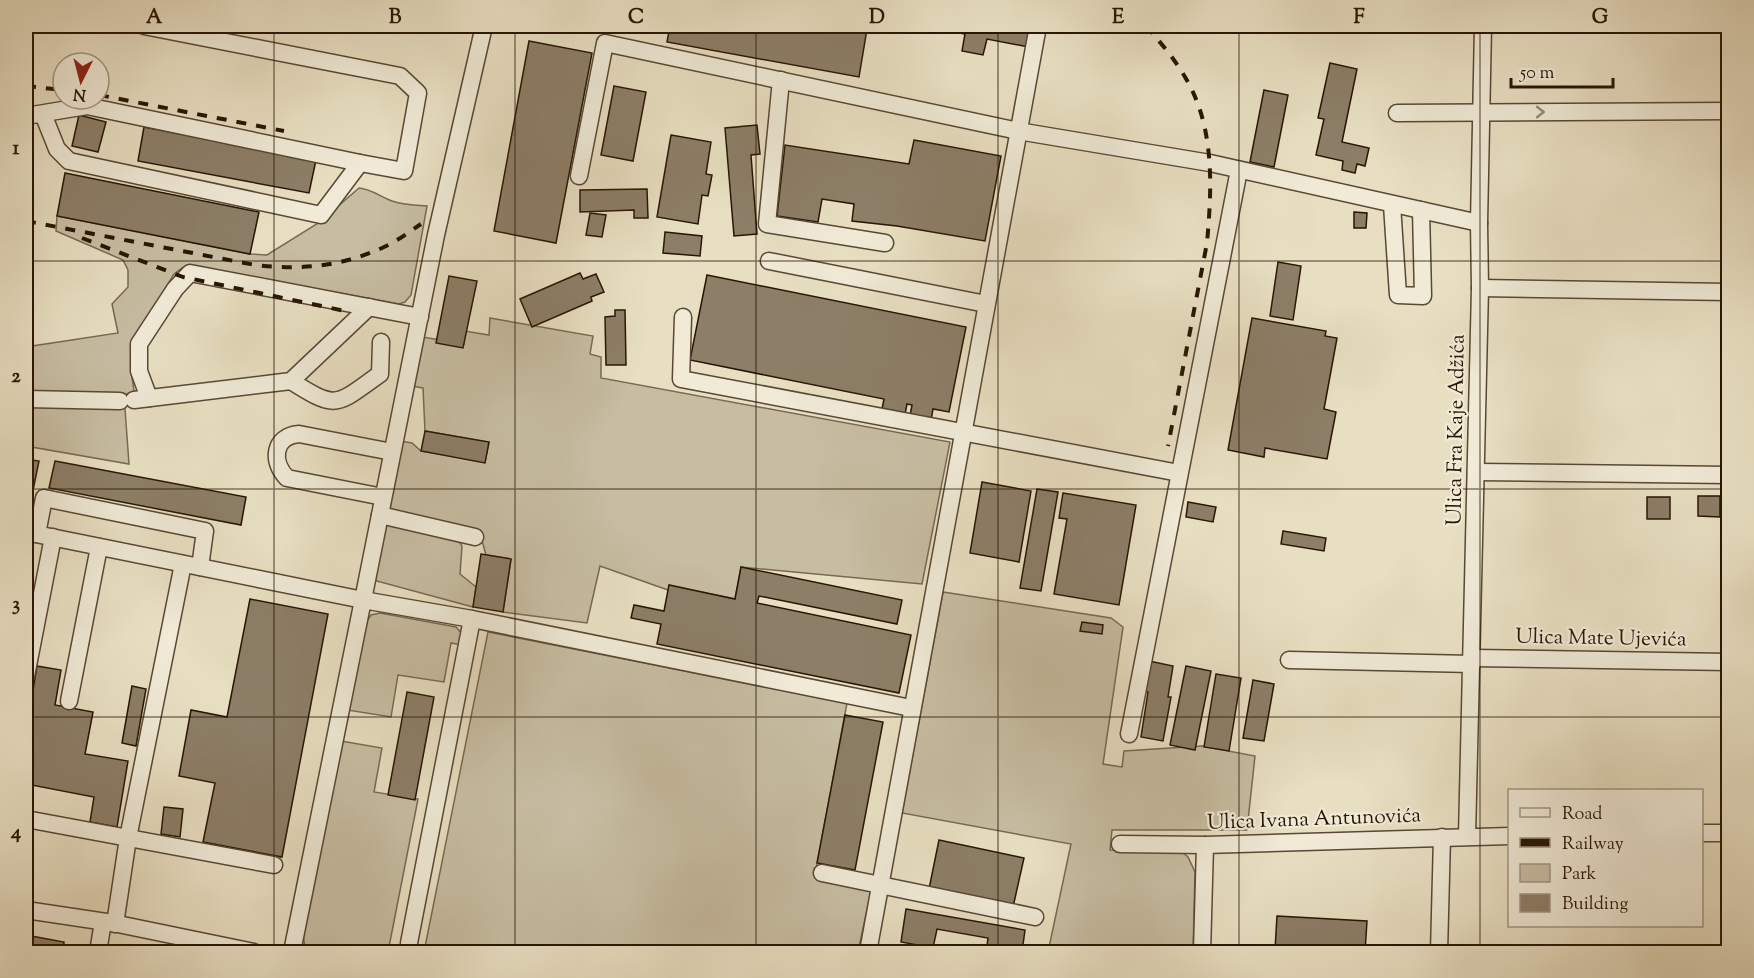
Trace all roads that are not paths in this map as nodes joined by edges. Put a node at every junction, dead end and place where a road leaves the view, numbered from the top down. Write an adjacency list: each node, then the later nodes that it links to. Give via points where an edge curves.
1 (144, 26): 11 (street, via 400,76 418,93 404,171)
2 (484, 26): 23 (street)
3 (1038, 26): 10 (street)
4 (1483, 26): 7 (street, Ulica Fra Kaje Adžića)
5 (780, 80): 10 (street); 13 (street, via 605,43); 17 (street, via 767,224)
6 (1728, 111): 7 (street, one-way to 6)
7 (1481, 112): 8 (street); 16 (street, Ulica Fra Kaje Adžića)
8 (1397, 113)
9 (34, 115): 11 (street, via 87,106); 11 (street, via 69,161 321,215)
10 (1017, 131): 12 (street); 21 (street)
11 (360, 163)
12 (1239, 170): 14 (street); 32 (street)
13 (579, 176)
14 (1392, 205): 15 (street); 15 (street, via 1398,295 1423,296)
15 (1421, 210): 16 (street)
16 (1479, 223): 19 (street, Ulica Fra Kaje Adžića)
17 (885, 243)
18 (769, 261): 21 (street)
19 (1480, 288): 20 (street); 31 (street, Ulica Fra Kaje Adžića)
20 (1728, 292)
21 (986, 304): 29 (street)
22 (369, 307): 23 (street); 26 (street); 28 (street, via 190,273 139,344)
23 (420, 317): 30 (street)
24 (683, 317): 29 (street, via 681,379)
25 (381, 342): 26 (street, via 380,374 346,399 330,402)
26 (291, 381): 28 (street)
27 (26, 399): 28 (street)
28 (134, 400)
29 (963, 431): 32 (street); 48 (street)
30 (392, 452): 34 (street); 34 (street, via 299,434 290,435 278,446 278,469 287,478)
31 (1476, 472): 33 (street); 44 (street, Ulica Fra Kaje Adžića)
32 (1179, 473): 49 (street)
33 (1728, 475)
34 (383, 497): 35 (street)
35 (380, 515): 37 (street); 41 (street)
36 (38, 534): 38 (street); 40 (street, via 44,498 56,500 205,531); 46 (street)
37 (475, 537)
38 (99, 547): 39 (street); 47 (street)
39 (183, 564): 40 (street); 56 (street)
40 (200, 567): 41 (street)
41 (363, 600): 42 (street); 68 (street)
42 (472, 619): 48 (street); 65 (street)
43 (1289, 660): 44 (street, Ulica Mate Ujevića)
44 (1472, 661): 45 (street, Ulica Mate Ujevića); 53 (street, Ulica Fra Kaje Adžića)
45 (1728, 662)
46 (26, 676)
47 (69, 700)
48 (911, 708): 61 (street)
49 (1129, 734)
50 (26, 819): 56 (street)
51 (1703, 833): 52 (street)
52 (1728, 833)
53 (1467, 836): 54 (street, Ulica Ivana Antunovića); 55 (street, Ulica Ivana Antunovića)
54 (1508, 836)
55 (1442, 837): 58 (street, Ulica Ivana Antunovića); 71 (street)
56 (128, 838): 59 (street); 64 (street)
57 (1120, 844): 58 (street, Ulica Ivana Antunovića)
58 (1205, 845): 70 (street)
59 (274, 865)
60 (822, 873): 61 (street)
61 (880, 885): 63 (street); 69 (street)
62 (26, 910): 64 (street)
63 (1035, 918)
64 (109, 923): 66 (street); 67 (street)
65 (409, 944)
66 (98, 952)
67 (254, 952)
68 (292, 952)
69 (868, 952)
70 (1202, 952)
71 (1439, 952)

